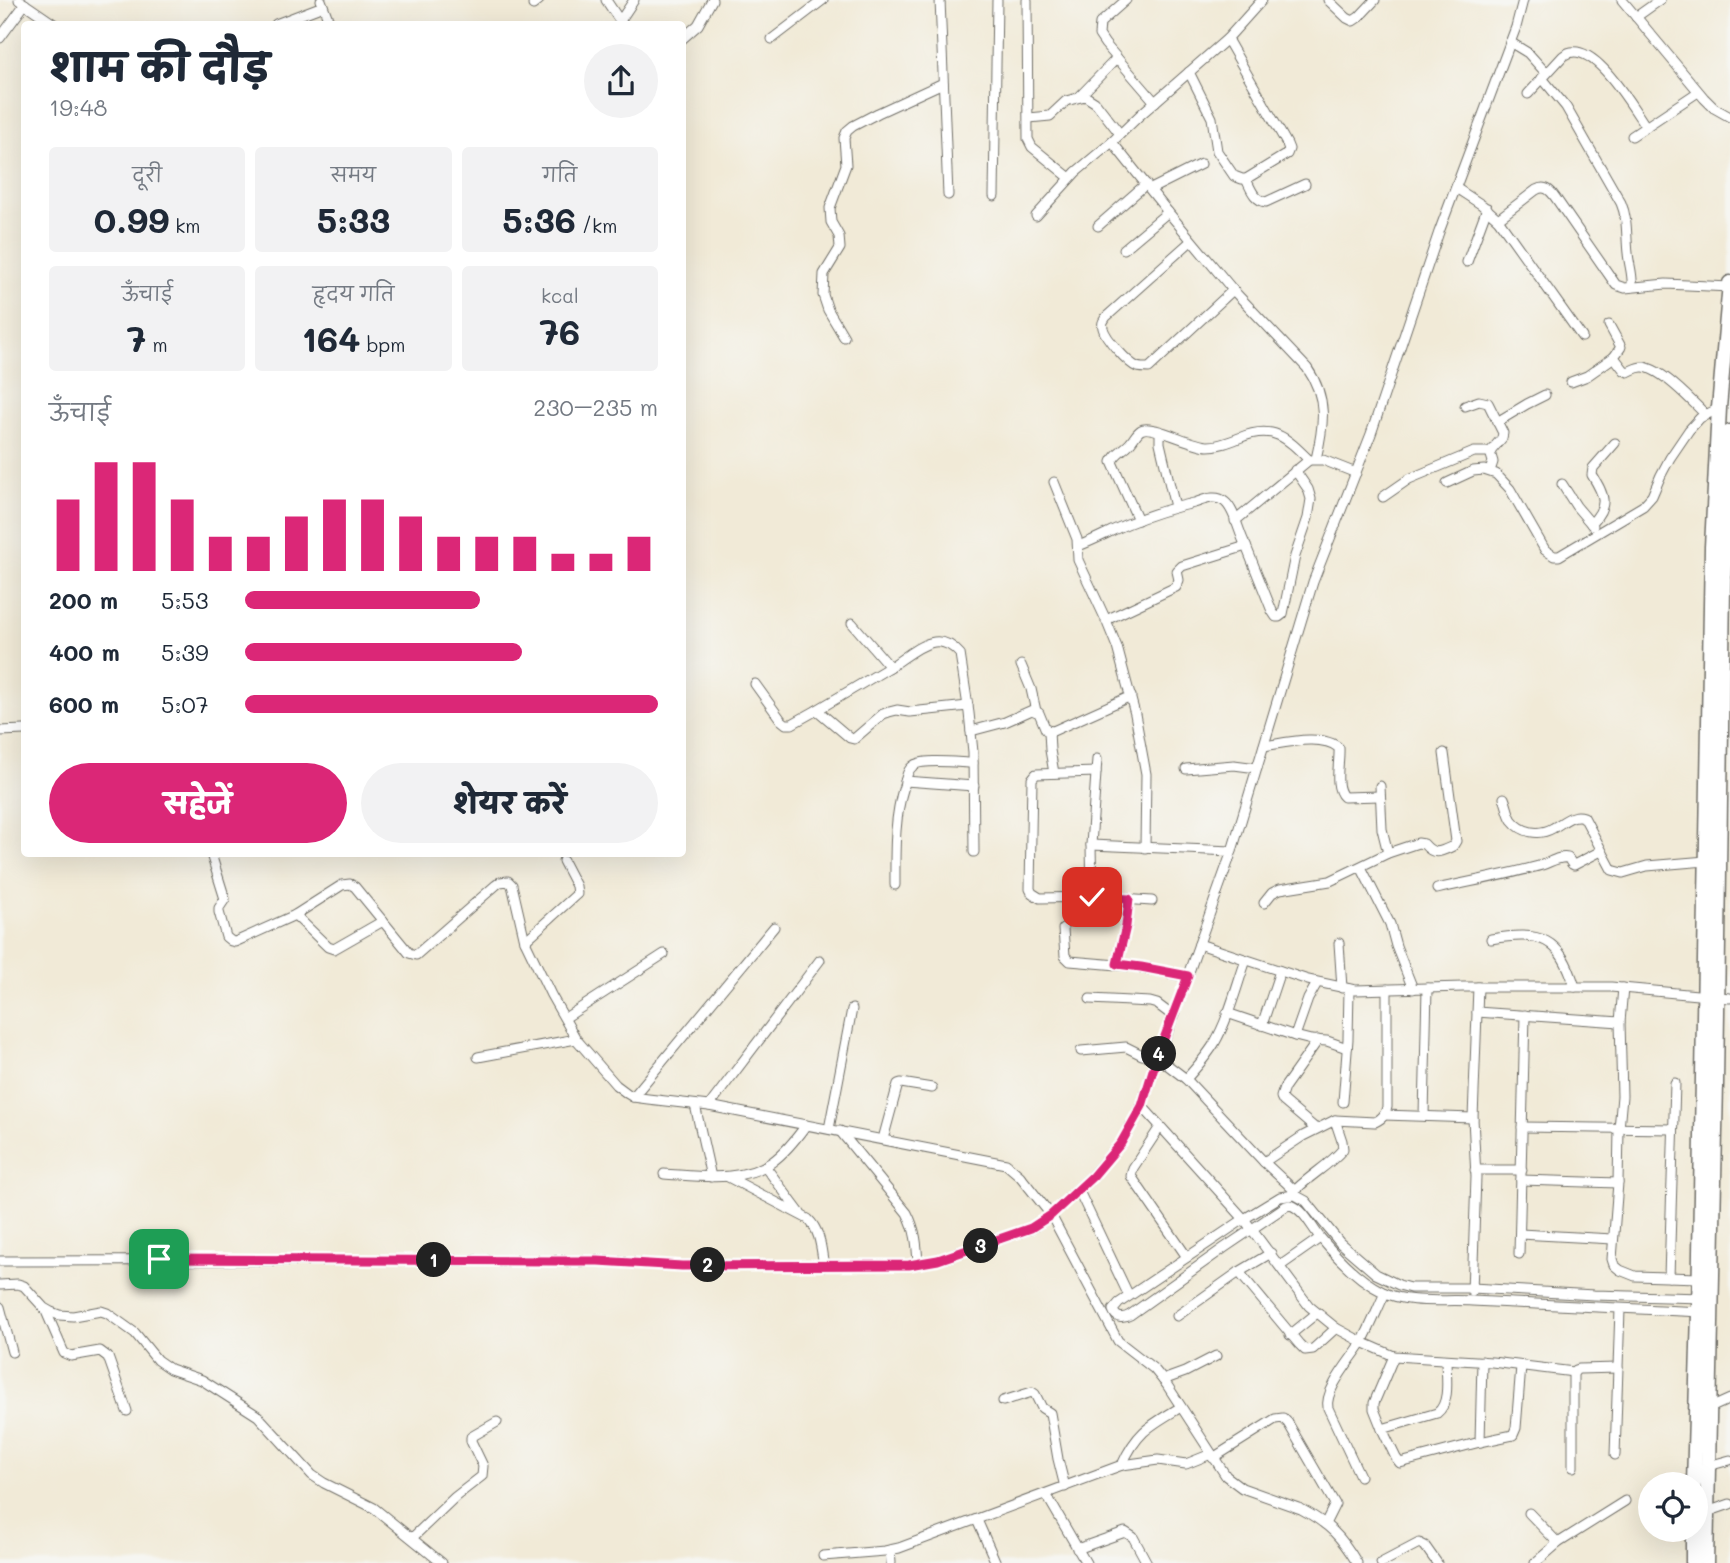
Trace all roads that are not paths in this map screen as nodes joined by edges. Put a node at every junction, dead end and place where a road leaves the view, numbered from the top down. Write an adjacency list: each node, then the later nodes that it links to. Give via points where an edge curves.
1 (606, 0): 21 (street)
2 (634, 0): 22 (street)
3 (712, 0): 23 (street)
4 (823, 0): 25 (street)
5 (997, 0): 49 (street)
6 (1027, 0): 37 (street)
7 (1126, 0): 28 (street, via 1098,29)
8 (1262, 0): 26 (street)
9 (1375, 0): 14 (street, via 1353,20)
10 (1523, 0): 27 (street)
11 (1622, 0): 17 (street)
12 (1660, 0): 17 (street)
13 (938, 1): 31 (street)
14 (1330, 1)
15 (22, 2): 18 (street); 24 (street)
16 (322, 3): 19 (street); 20 (street)
17 (1636, 17): 32 (street)
18 (50, 21)
19 (283, 21)
20 (329, 21)
21 (620, 21)
22 (622, 21)
23 (686, 35)
24 (0, 38)
25 (772, 39)
26 (1227, 39): 29 (street); 44 (street, via 1289,149)
27 (1510, 41): 30 (street, via 1528,53); 47 (street)
28 (1117, 58): 34 (street); 35 (street)
29 (1189, 72): 35 (street); 44 (street, via 1214,124 1217,151 1234,176)
30 (1544, 76): 33 (street); 38 (street, via 1569,51 1582,52 1601,65); 59 (street, via 1621,203)
31 (943, 83): 48 (street); 62 (street, via 845,134 845,169 830,208 840,248 824,274 823,295)
32 (1698, 92): 36 (street); 38 (street)
33 (1528, 94)
34 (1080, 96): 37 (street, via 1066,101 1050,116); 39 (street, via 1092,99)
35 (1155, 102): 39 (street)
36 (1730, 117)
37 (1029, 118): 43 (street, via 1030,144)
38 (1646, 127): 40 (street)
39 (1121, 134): 41 (street)
40 (1632, 136)
41 (1112, 142): 43 (street); 46 (street)
42 (1201, 164): 46 (street)
43 (1070, 178): 52 (street)
44 (1246, 179): 45 (street, via 1258,200 1266,202)
45 (1306, 184)
46 (1148, 187): 51 (street); 54 (street)
47 (1455, 188): 50 (street); 77 (street)
48 (948, 195)
49 (994, 196)
50 (1487, 208): 53 (street); 57 (street)
51 (1168, 212): 55 (street); 56 (street)
52 (1036, 216)
53 (1498, 219): 59 (street, via 1536,190 1546,188 1612,281 1620,287); 63 (street)
54 (1098, 226)
55 (1191, 241): 60 (street); 60 (street, via 1106,317 1103,328 1108,339 1131,363 1149,368)
56 (1124, 249)
57 (1466, 262)
58 (1730, 285): 59 (street); 68 (highway)
59 (1632, 286)
60 (1233, 290): 74 (street, via 1318,385 1322,424)
61 (1609, 325): 64 (street, via 1621,347)
62 (844, 337)
63 (1582, 337)
64 (1614, 358): 65 (street); 68 (street, via 1626,372 1649,369)
65 (1571, 382)
66 (1545, 395): 69 (street)
67 (1465, 405): 69 (street, via 1488,403)
68 (1712, 412): 86 (street, via 1700,418 1682,439 1649,501); 121 (highway)
69 (1497, 422): 73 (street, via 1503,436)
70 (1160, 432): 74 (street, via 1202,446 1248,434 1273,433); 82 (street); 83 (street, via 1144,428 1112,458)
71 (1730, 442): 94 (highway, via 1725,532)
72 (1615, 443): 85 (street, via 1593,467 1603,504)
73 (1490, 452): 76 (street); 81 (street, via 1474,452 1409,479)
74 (1313, 460): 75 (street); 77 (street)
75 (1295, 470): 84 (street); 88 (street, via 1311,499 1279,617 1272,611)
76 (1490, 471): 79 (street, via 1473,471); 86 (street, via 1510,489 1550,554 1566,553)
77 (1356, 473): 103 (street, via 1313,582)
78 (1054, 482): 87 (street)
79 (1447, 483)
80 (1562, 484): 85 (street)
81 (1383, 497)
82 (1175, 508): 83 (street); 84 (street, via 1216,498 1228,505)
83 (1138, 520): 87 (street)
84 (1235, 521): 88 (street)
85 (1591, 524): 86 (street)
86 (1599, 532)
87 (1078, 546): 89 (street, via 1077,560)
88 (1245, 546): 89 (street, via 1182,566 1176,587)
89 (1106, 620): 95 (street)
90 (852, 623): 92 (street)
91 (1021, 665): 98 (street)
92 (890, 667): 96 (street, via 927,642 947,644 960,654); 97 (street)
93 (755, 684): 97 (street, via 786,724)
94 (1726, 690): 121 (highway)
95 (1130, 696): 102 (street); 115 (street, via 1146,774)
96 (968, 705): 97 (street, via 889,712 854,738); 101 (street)
97 (817, 710)
98 (1036, 711): 101 (street); 102 (street)
99 (21, 730): 100 (street)
100 (0, 731)
101 (971, 731): 106 (street)
102 (1049, 731): 110 (street)
103 (1264, 746): 107 (street); 119 (street, via 1304,740 1335,744 1342,796 1380,791)
104 (1444, 753): 119 (street, via 1455,844 1434,852 1418,843)
105 (1097, 759): 109 (street)
106 (973, 763): 111 (street, via 917,763); 112 (street)
107 (1257, 768): 108 (street); 116 (street)
108 (1186, 769)
109 (1096, 772): 110 (street); 114 (street)
110 (1054, 773): 126 (street, via 1037,774 1032,779 1030,889 1040,898)
111 (905, 781): 112 (street); 124 (street, via 894,846)
112 (974, 786): 118 (street)
113 (1504, 798): 117 (street, via 1511,818 1528,832 1544,832 1576,815 1584,817)
114 (1091, 845): 115 (street); 126 (street)
115 (1145, 848): 116 (street)
116 (1232, 851): 137 (street)
117 (1601, 851): 121 (street, via 1612,870 1623,873 1647,866); 125 (street, via 1574,865 1562,857)
118 (974, 852)
119 (1388, 853): 123 (street)
120 (212, 857): 130 (street, via 225,896 218,910 228,940 238,941)
121 (1718, 860): 144 (highway); 153 (highway)
122 (563, 861): 135 (street, via 577,894)
123 (1361, 867): 129 (street, via 1330,881 1280,889); 152 (street, via 1390,924)
124 (895, 885)
125 (1437, 889)
126 (1092, 897): 127 (street)
127 (1129, 899): 128 (street); 141 (street)
128 (1152, 901)
129 (1264, 902)
130 (295, 915): 131 (street, via 334,949); 131 (street, via 350,884)
131 (383, 921): 135 (street, via 409,953 416,955 505,881 512,885)
132 (774, 926): 173 (street)
133 (1063, 929): 141 (street, via 1067,959)
134 (1491, 939): 147 (street, via 1523,935 1550,943 1570,970)
135 (525, 941): 160 (street)
136 (1339, 943): 150 (street)
137 (1199, 944): 140 (street); 143 (street)
138 (664, 954): 160 (street)
139 (820, 960): 176 (street)
140 (1246, 960): 142 (street); 157 (street)
141 (1117, 964): 143 (street)
142 (1280, 971): 145 (street); 162 (street)
143 (1188, 976): 159 (street)
144 (1724, 979): 153 (highway)
145 (1317, 983): 150 (street); 163 (street)
146 (1478, 987): 147 (street); 148 (street); 156 (street)
147 (1575, 987): 149 (street)
148 (1427, 988): 152 (street); 179 (street)
149 (1623, 988): 153 (street); 161 (street)
150 (1345, 989): 151 (street); 166 (street)
151 (1387, 989): 152 (street); 178 (street)
152 (1413, 989)
153 (1717, 996): 219 (highway); 225 (highway)
154 (1090, 999): 159 (street, via 1150,1002)
155 (852, 1009): 185 (street)
156 (1477, 1012): 158 (street); 180 (street)
157 (1227, 1013): 162 (street); 170 (street, via 1215,1043)
158 (1525, 1015): 161 (street); 184 (street)
159 (1173, 1016): 169 (street)
160 (565, 1018): 164 (street)
161 (1620, 1022): 187 (street)
162 (1262, 1025): 163 (street)
163 (1295, 1036): 165 (street)
164 (576, 1039): 168 (street); 173 (street, via 616,1085)
165 (1318, 1040): 166 (street); 186 (street, via 1281,1097)
166 (1347, 1048): 174 (street)
167 (1081, 1051): 169 (street, via 1126,1047)
168 (478, 1057)
169 (1157, 1057): 170 (street); 177 (street)
170 (1186, 1079): 191 (street)
171 (1675, 1083): 188 (street)
172 (932, 1088): 190 (street, via 898,1084)
173 (633, 1097): 175 (street)
174 (1343, 1102)
175 (695, 1105): 176 (street); 196 (street)
176 (709, 1106): 182 (street)
177 (1142, 1106): 183 (street); 200 (street, via 1121,1143)
178 (1384, 1115): 179 (street); 181 (street, via 1376,1122)
179 (1424, 1116): 180 (street)
180 (1473, 1118): 194 (street)
181 (1335, 1120): 186 (street); 201 (street, via 1343,1149)
182 (806, 1125): 185 (street); 192 (street, via 785,1152)
183 (1160, 1127): 205 (street); 212 (street, via 1131,1175)
184 (1522, 1127): 187 (street); 193 (street)
185 (829, 1129): 189 (street)
186 (1316, 1129): 191 (street)
187 (1619, 1129): 188 (street); 199 (street)
188 (1673, 1129): 218 (street)
189 (840, 1131): 190 (street); 214 (street, via 907,1213)
190 (883, 1139): 204 (street, via 1006,1164)
191 (1264, 1162): 201 (street)
192 (765, 1166): 197 (street); 203 (street)
193 (1522, 1170): 194 (street); 198 (street)
194 (1475, 1171): 221 (street)
195 (664, 1174): 196 (street)
196 (711, 1177): 197 (street)
197 (728, 1177): 203 (street)
198 (1521, 1180): 199 (street); 207 (street)
199 (1618, 1183): 209 (street)
200 (1079, 1189): 204 (street); 223 (street)
201 (1293, 1193): 202 (street); 205 (street); 221 (street, via 1376,1274 1410,1288)
202 (1286, 1206): 206 (street); 208 (street, via 1300,1210)
203 (801, 1214): 215 (street, via 816,1229)
204 (1051, 1215): 214 (street, via 1031,1228); 242 (street, via 1118,1340)
205 (1244, 1219): 206 (street); 212 (street)
206 (1251, 1229): 210 (street); 223 (street, via 1130,1315 1119,1318 1113,1310)
207 (1520, 1234): 209 (street); 211 (street)
208 (1320, 1238): 216 (street); 222 (street, via 1344,1264)
209 (1613, 1240): 218 (street, via 1612,1259 1620,1270 1635,1276)
210 (1271, 1253): 216 (street); 217 (street)
211 (1519, 1254)
212 (1187, 1257): 223 (street)
213 (0, 1261): 215 (street, via 440,1260)
214 (918, 1264): 215 (street)
215 (824, 1266)
216 (1280, 1266): 229 (street)
217 (1239, 1272): 230 (street); 232 (street)
218 (1669, 1276): 219 (street)
219 (1699, 1278): 225 (highway)
220 (0, 1285): 227 (street, via 24,1286)
221 (1472, 1288): 224 (street); 225 (street)
222 (1385, 1293): 224 (street, via 1409,1300); 233 (street)
223 (1129, 1296)
224 (1472, 1301): 228 (street)
225 (1705, 1305): 228 (street); 246 (highway); 257 (highway)
226 (0, 1307): 234 (street)
227 (44, 1308): 247 (street, via 64,1353 100,1351 108,1357); 268 (street, via 59,1315 107,1313 135,1333 156,1360 202,1380 258,1416 312,1475 374,1508)
228 (1620, 1309): 240 (street)
229 (1317, 1313): 231 (street); 232 (street)
230 (1177, 1315)
231 (1336, 1328): 232 (street, via 1309,1351); 233 (street)
232 (1290, 1335)
233 (1362, 1342): 236 (street); 259 (street, via 1327,1403)
234 (12, 1352)
235 (1216, 1356): 242 (street)
236 (1394, 1356): 237 (street); 249 (street, via 1374,1399)
237 (1446, 1360): 238 (street); 249 (street, via 1442,1410)
238 (1482, 1361): 239 (street); 250 (street)
239 (1521, 1366): 241 (street); 250 (street, via 1515,1432)
240 (1618, 1368): 241 (street); 251 (street)
241 (1574, 1372): 256 (street)
242 (1163, 1380): 245 (street)
243 (1730, 1399): 246 (street)
244 (1003, 1401): 260 (street, via 1032,1392 1049,1412)
245 (1181, 1408): 252 (street); 254 (street, via 1144,1430)
246 (1708, 1409): 255 (highway)
247 (127, 1411)
248 (497, 1422): 268 (street, via 471,1437 483,1466 482,1476)
249 (1382, 1429): 250 (street, via 1400,1463)
250 (1480, 1442)
251 (1615, 1455)
252 (1212, 1456): 254 (street, via 1186,1464 1158,1460); 267 (street, via 1233,1483 1301,1509); 267 (street, via 1283,1418 1335,1504)
253 (1730, 1460): 255 (street)
254 (1122, 1465): 260 (street)
255 (1708, 1466): 258 (highway)
256 (1573, 1467)
257 (1695, 1472)
258 (1708, 1472)
259 (1360, 1476)
260 (1065, 1487): 261 (street)
261 (1046, 1493): 266 (street); 272 (street)
262 (1625, 1502): 271 (street)
263 (1730, 1504): 264 (street)
264 (1708, 1512)
265 (1529, 1514): 271 (street)
266 (977, 1520): 273 (street); 277 (street)
267 (1325, 1524): 280 (street)
268 (412, 1538): 275 (street)
269 (1693, 1542): 284 (highway)
270 (1706, 1542): 285 (highway)
271 (1558, 1543): 283 (street)
272 (1077, 1549): 278 (street); 279 (street, via 1125,1532 1133,1537)
273 (890, 1550): 274 (street); 276 (street)
274 (823, 1556)
275 (442, 1563)
276 (891, 1563)
277 (996, 1563)
278 (1086, 1563)
279 (1147, 1563)
280 (1357, 1563)
281 (1381, 1563): 282 (street, via 1419,1543)
282 (1437, 1563)
283 (1535, 1563)
284 (1693, 1563)
285 (1706, 1563)

